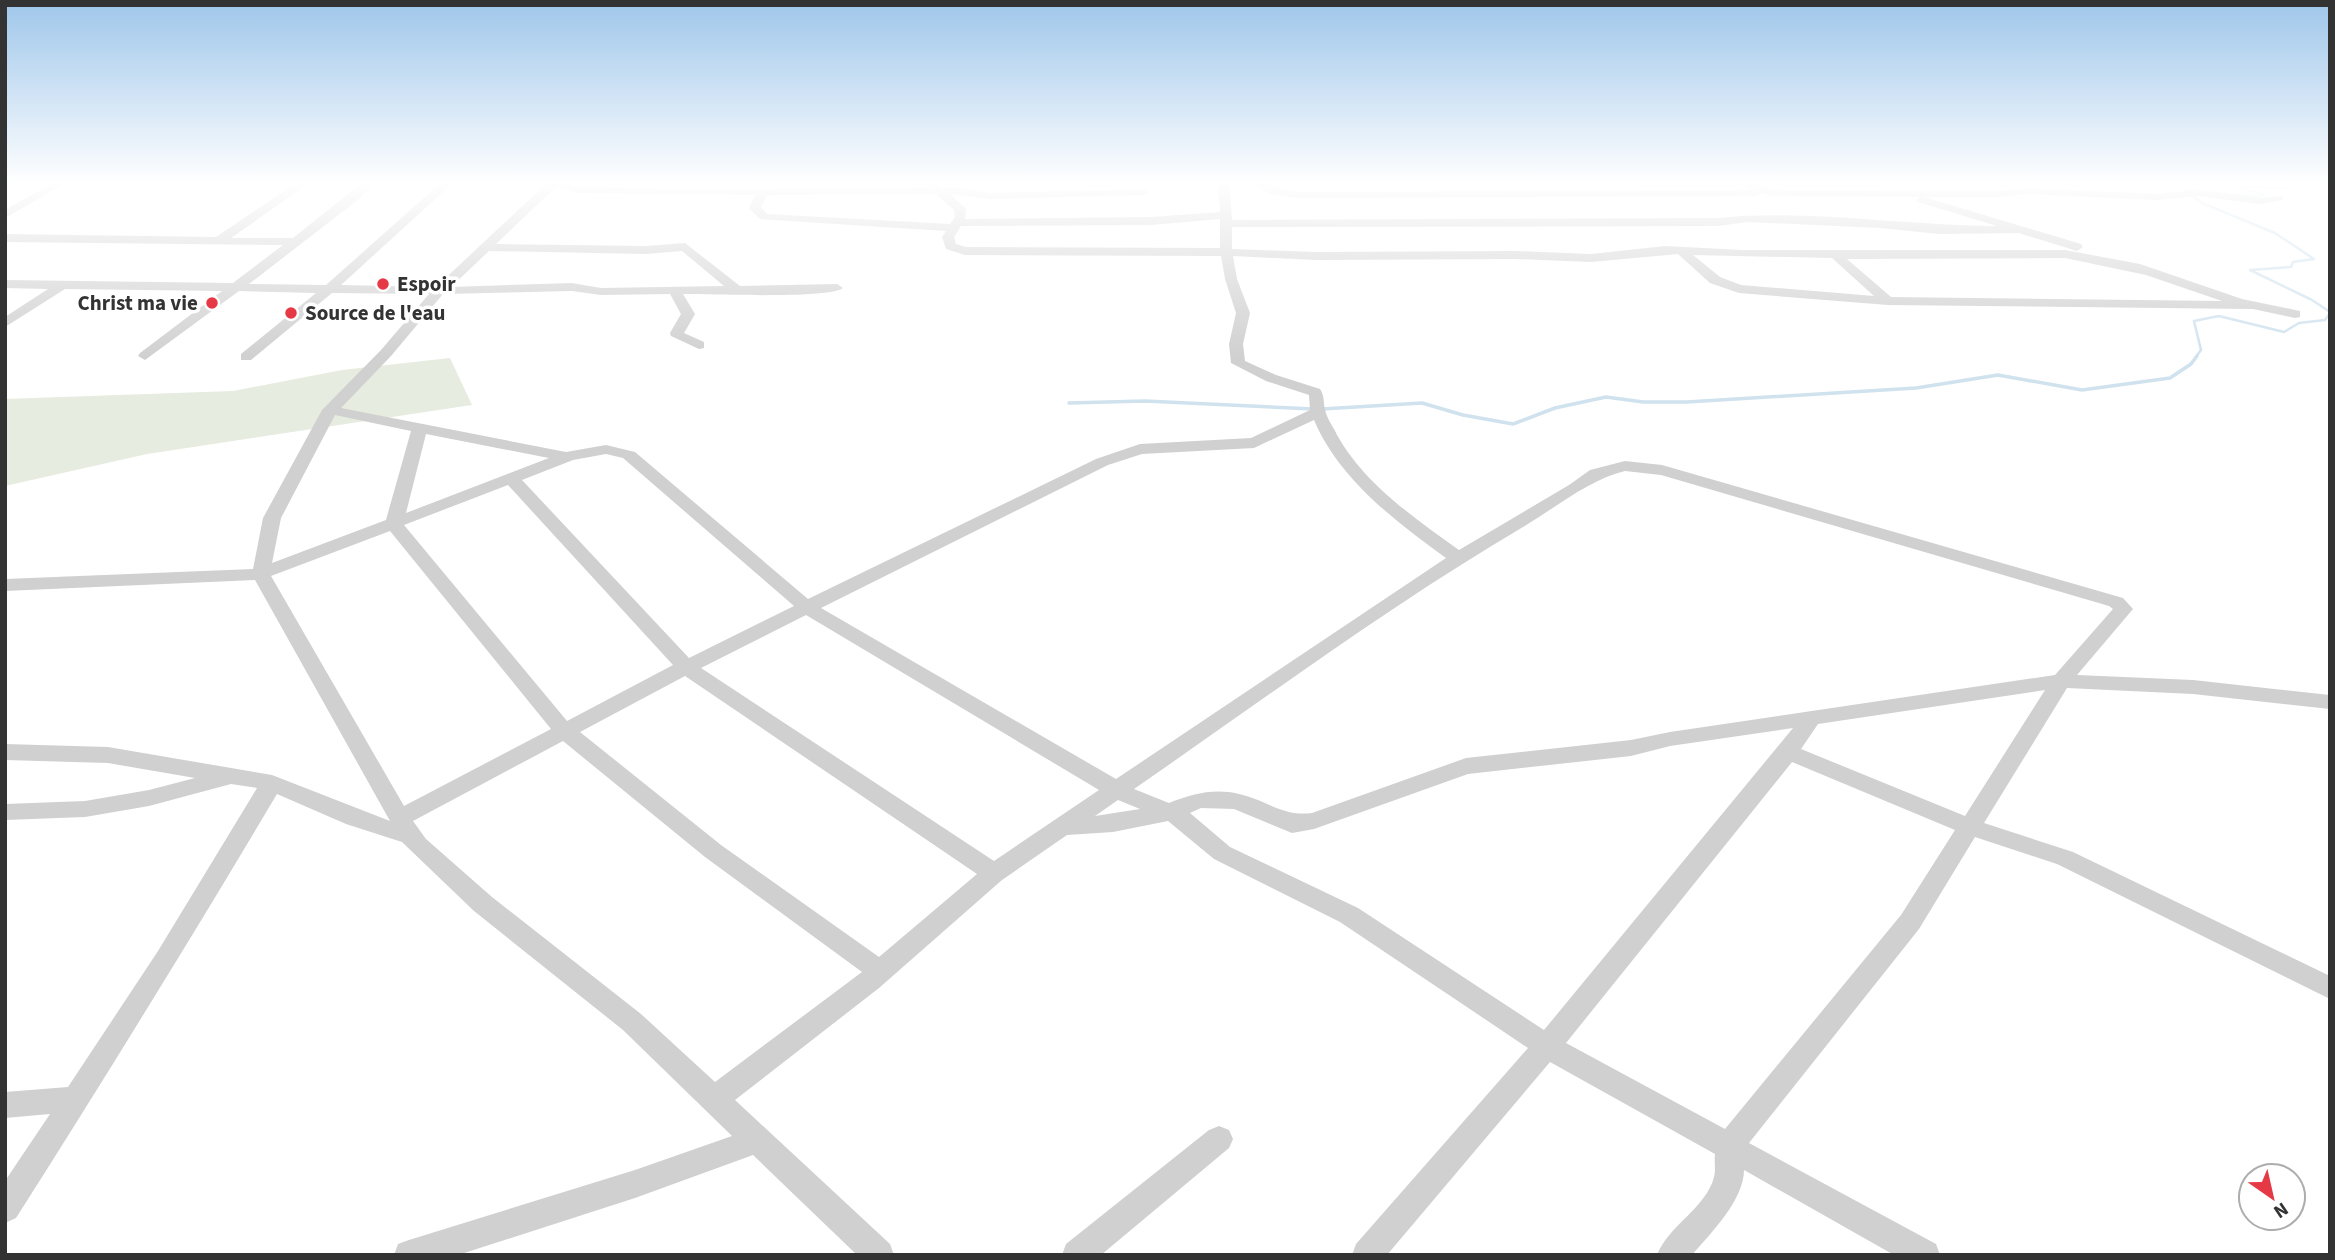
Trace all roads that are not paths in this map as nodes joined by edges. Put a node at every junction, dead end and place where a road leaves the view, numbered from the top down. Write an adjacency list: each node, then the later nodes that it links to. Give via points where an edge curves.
1 (240, 240): 8 (street)
2 (297, 240): 8 (street)
3 (384, 240): 17 (street)
4 (495, 240): 9 (street)
5 (949, 240): 11 (street, via 950,246 965,251)
6 (1226, 240): 11 (street)
7 (2049, 240): 13 (street)
8 (294, 242): 16 (street)
9 (487, 247): 19 (street); 21 (street, via 685,247)
10 (1681, 251): 11 (street, via 1591,258); 12 (street); 22 (street, via 1728,287)
11 (1226, 252): 30 (street, via 1243,313 1236,344 1238,363 1315,392)
12 (1834, 254): 13 (street, via 2065,254); 22 (street)
13 (2147, 271): 23 (street)
14 (5, 284): 15 (street)
15 (64, 284): 16 (street); 25 (street)
16 (239, 286): 17 (street); 27 (street)
17 (331, 287): 19 (street); 28 (street)
18 (837, 288): 21 (street)
19 (440, 290): 20 (street, via 572,287 591,292); 29 (street)
20 (674, 291): 21 (street); 26 (street, via 688,314 678,336)
21 (738, 291)
22 (1888, 301): 23 (street)
23 (2255, 305): 24 (street)
24 (2295, 314)
25 (5, 323)
26 (699, 345)
27 (145, 356)
28 (246, 357)
29 (330, 410): 31 (street); 36 (street, via 272,518)
30 (1318, 412): 35 (street, via 1345,459 1369,487); 39 (street, via 1255,443 1156,447 1126,453)
31 (420, 426): 32 (street); 34 (street)
32 (567, 457): 33 (street); 39 (street, via 611,449 629,455)
33 (511, 478): 34 (street); 40 (street)
34 (394, 524): 36 (street); 44 (street)
35 (1458, 558): 41 (street, via 1596,473 1625,466 1662,470 2116,603 2124,610); 49 (street)
36 (261, 574): 37 (street); 52 (street)
37 (13, 585): 38 (street)
38 (5, 600)
39 (807, 608): 40 (street); 49 (street)
40 (686, 667): 44 (street); 55 (street)
41 (2061, 681): 42 (street, via 2193,687); 43 (street); 53 (street)
42 (2330, 702)
43 (1811, 718): 46 (street); 51 (street, via 1631,748 1466,766 1314,821 1292,824 1236,801 1200,800)
44 (564, 731): 52 (street); 56 (street, via 712,850)
45 (5, 752): 47 (street, via 108,755)
46 (1788, 752): 53 (street); 58 (street)
47 (231, 776): 48 (street); 50 (street, via 85,809)
48 (272, 783): 52 (street, via 354,818); 59 (street)
49 (1118, 791): 51 (street); 54 (street)
50 (5, 812)
51 (1165, 813): 54 (street); 58 (street, via 1179,817 1222,853 1349,915)
52 (405, 827): 60 (street, via 483,904 632,1022)
53 (1970, 827): 57 (street, via 2065,858); 64 (street, via 1910,922)
54 (1061, 828): 55 (street)
55 (994, 873): 56 (street)
56 (880, 971): 60 (street)
57 (2330, 988)
58 (1547, 1046): 64 (street); 69 (street)
59 (76, 1099): 61 (street); 65 (street)
60 (714, 1100): 63 (street)
61 (5, 1104)
62 (1219, 1139): 68 (street)
63 (758, 1140): 66 (street); 67 (street)
64 (1729, 1149): 70 (street, via 1729,1177 1717,1203); 71 (street)
65 (5, 1208)
66 (409, 1255)
67 (879, 1255)
68 (1077, 1255)
69 (1367, 1255)
70 (1672, 1255)
71 (1925, 1255)

